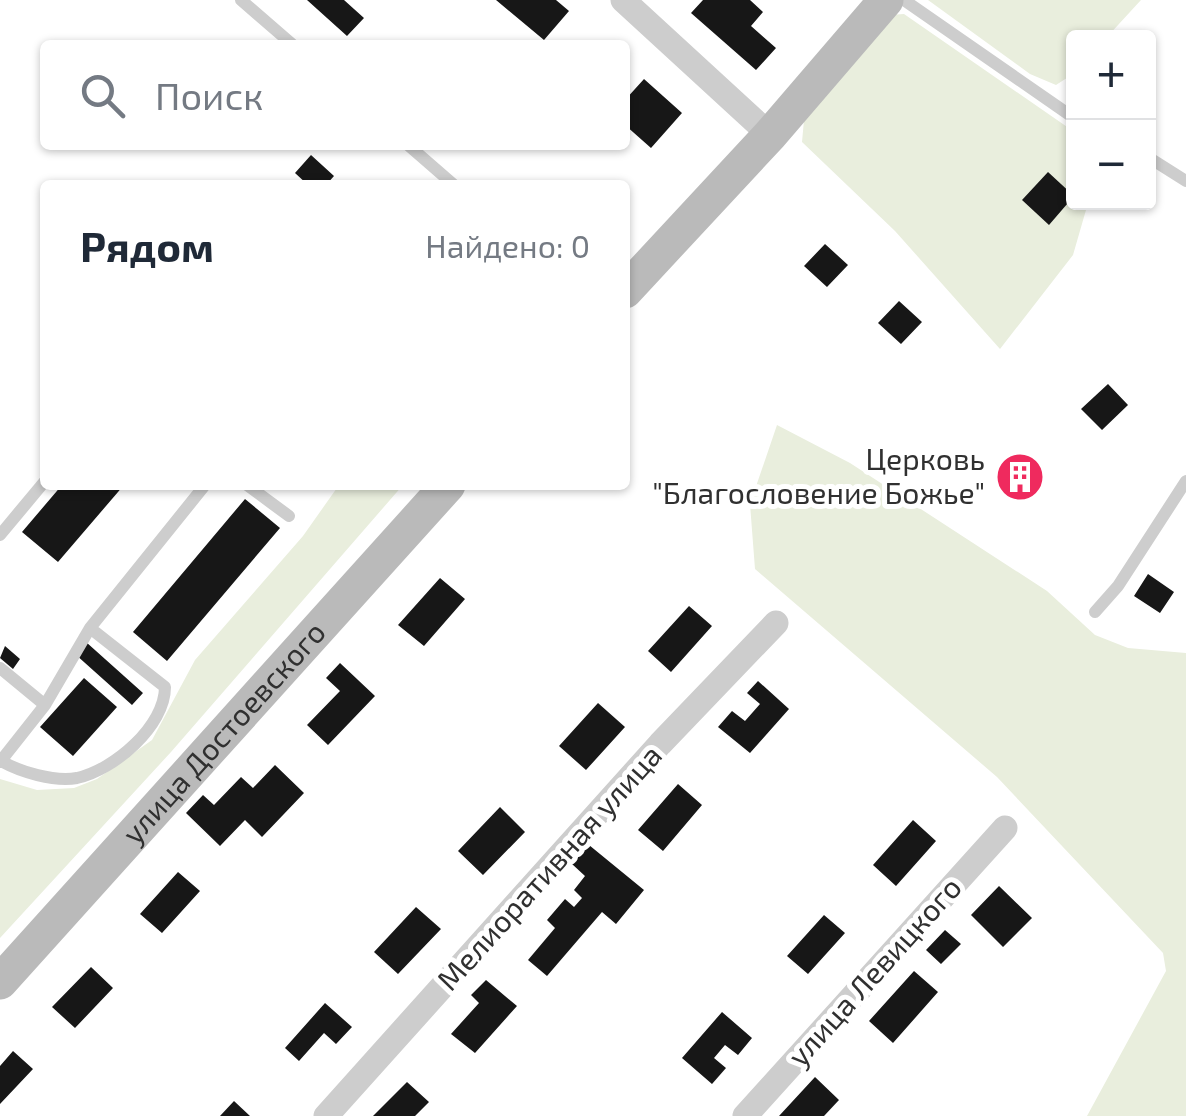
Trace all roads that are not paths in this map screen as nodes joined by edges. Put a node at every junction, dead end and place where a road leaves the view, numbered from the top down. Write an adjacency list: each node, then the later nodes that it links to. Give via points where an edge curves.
1 (241, 0): 5 (lane)
2 (623, 0): 7 (street)
3 (886, 0): 7 (main road)
4 (904, 0): 6 (lane)
5 (287, 40)
6 (1066, 112)
7 (770, 135): 12 (main road)
8 (414, 150): 10 (lane)
9 (1156, 162): 11 (lane)
10 (448, 180)
11 (1186, 182)
12 (630, 286)
13 (1186, 481): 20 (lane)
14 (40, 487): 19 (lane)
15 (201, 490): 22 (lane)
16 (254, 490): 18 (lane)
17 (443, 490): 27 (main road, улица Достоевского)
18 (289, 516)
19 (0, 535)
20 (1095, 612)
21 (776, 622): 28 (street, Мелиоративная улица)
22 (90, 628): 24 (lane); 25 (lane, via 165,687 150,730 76,778)
23 (0, 668): 24 (lane)
24 (45, 705): 25 (lane)
25 (1, 762)
26 (1004, 828): 29 (street, улица Левицкого)
27 (0, 982)
28 (326, 1116)
29 (745, 1116)

